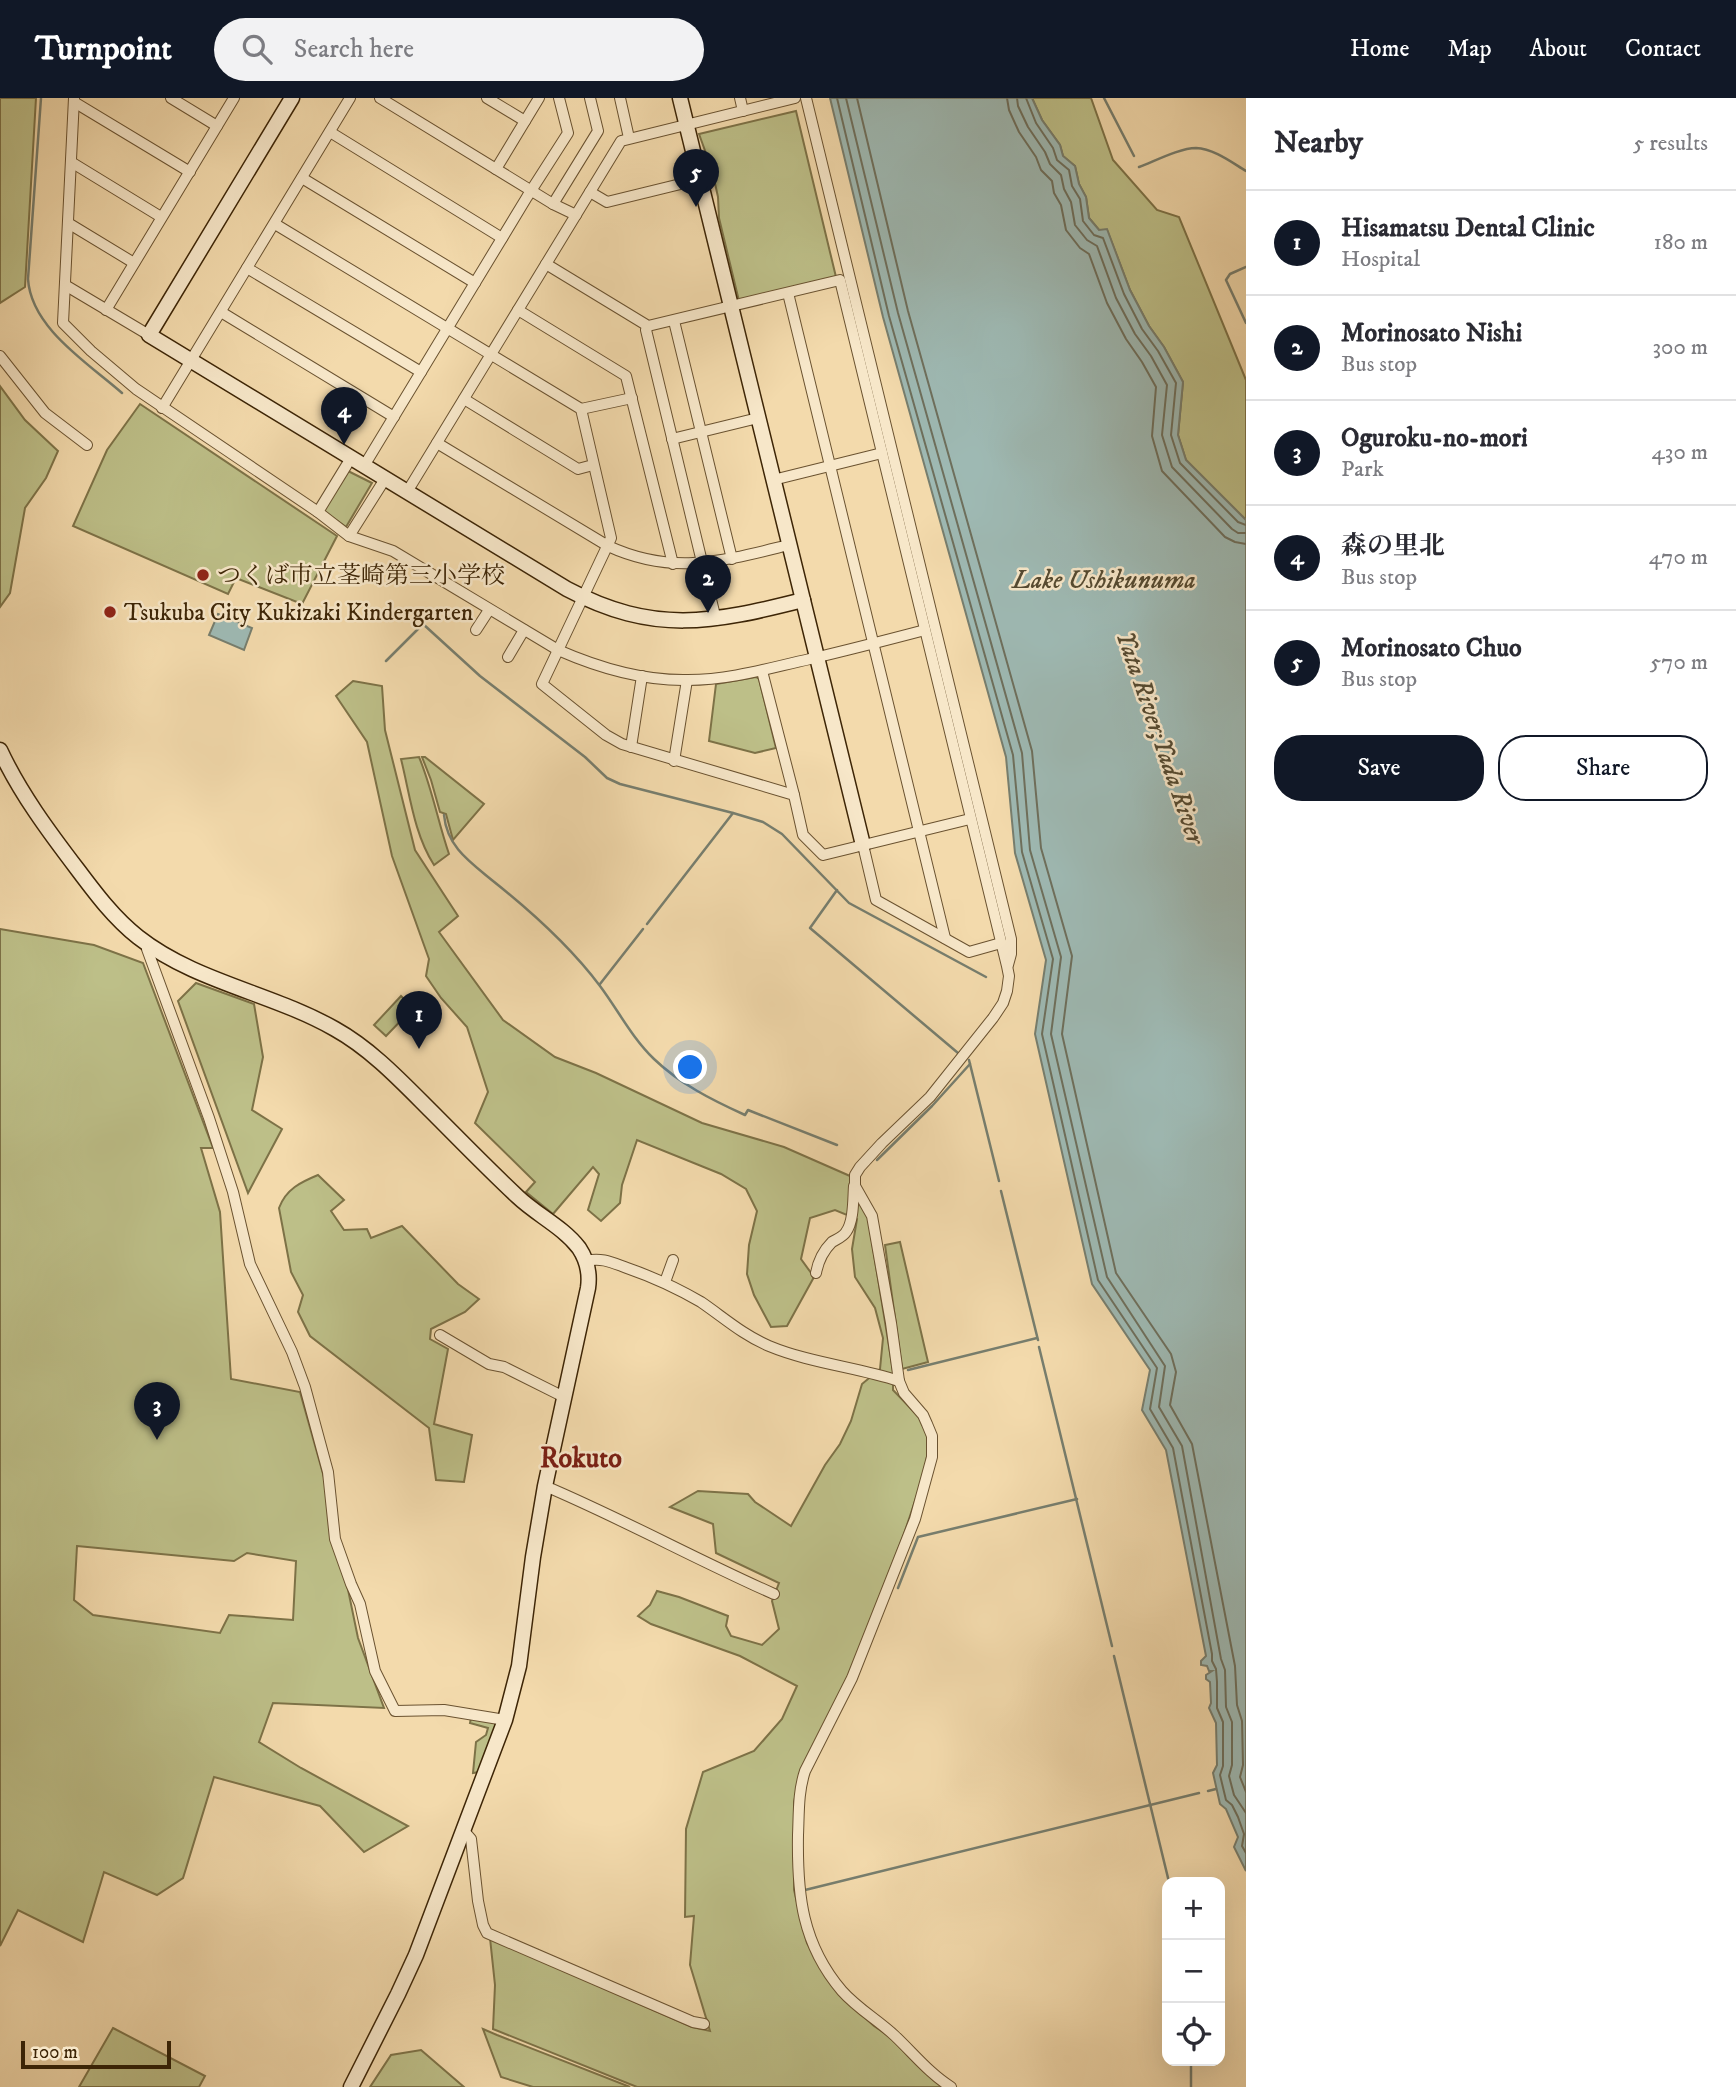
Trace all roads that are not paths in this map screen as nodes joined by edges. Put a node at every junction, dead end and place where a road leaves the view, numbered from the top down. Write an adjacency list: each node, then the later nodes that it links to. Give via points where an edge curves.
1 (171, 98): 19 (street)
2 (234, 98): 19 (street)
3 (292, 98): 48 (street)
4 (350, 98): 20 (street)
5 (380, 98): 23 (street)
6 (488, 98): 17 (street)
7 (539, 98): 17 (street)
8 (559, 98): 27 (street, via 568,133)
9 (590, 98): 29 (street, via 597,131)
10 (620, 98): 21 (street)
11 (680, 98): 18 (street)
12 (740, 98): 16 (street)
13 (795, 98): 16 (street)
14 (806, 98): 102 (street, via 1011,939)
15 (74, 100): 22 (street); 24 (street)
16 (743, 111): 18 (street)
17 (525, 121): 23 (street)
18 (687, 124): 21 (street); 26 (street)
19 (217, 126): 24 (street)
20 (330, 132): 25 (street); 34 (street)
21 (629, 138): 28 (street, via 621,141)
22 (71, 162): 31 (street); 32 (street)
23 (496, 169): 27 (street)
24 (190, 172): 31 (street)
25 (302, 178): 33 (street); 38 (street)
26 (701, 179): 28 (street, via 607,202); 41 (street)
27 (532, 191): 29 (street); 34 (street)
28 (590, 192): 30 (street)
29 (553, 204): 30 (street)
30 (576, 215): 36 (street)
31 (162, 217): 35 (street)
32 (68, 223): 35 (street); 39 (street)
33 (275, 224): 37 (street); 47 (street)
34 (502, 238): 38 (street)
35 (134, 263): 42 (street)
36 (546, 264): 43 (street); 46 (street)
37 (247, 268): 44 (street); 52 (street)
38 (475, 283): 47 (street)
39 (65, 285): 42 (street); 55 (street, via 62,323)
40 (788, 293): 41 (street); 63 (street, via 840,281); 67 (street)
41 (731, 307): 45 (street); 58 (street)
42 (106, 310): 48 (street)
43 (518, 310): 49 (street); 53 (street, via 626,376)
44 (221, 312): 51 (street); 57 (street)
45 (674, 321): 46 (street); 59 (street)
46 (648, 326): 60 (street)
47 (447, 329): 49 (street); 52 (street)
48 (149, 335): 51 (street)
49 (490, 355): 54 (street); 56 (street)
50 (0, 356): 62 (street, via 45,413)
51 (191, 360): 55 (street); 64 (street)
52 (421, 372): 57 (street)
53 (632, 398): 56 (street); 76 (street)
54 (464, 399): 61 (street); 65 (street, via 578,469)
55 (162, 408): 71 (street)
56 (580, 410): 65 (street)
57 (394, 416): 66 (street)
58 (758, 418): 59 (street); 69 (street)
59 (701, 431): 60 (street); 75 (street)
60 (672, 439): 77 (street)
61 (437, 443): 70 (street); 74 (street)
62 (87, 445)
63 (882, 453): 67 (street); 83 (street)
64 (351, 458): 66 (street); 71 (street)
65 (593, 465): 74 (street, via 611,536)
66 (364, 466): 68 (street)
67 (830, 466): 69 (street); 85 (street)
68 (385, 479): 70 (street); 72 (street)
69 (773, 480): 73 (street)
70 (407, 492): 78 (street)
71 (318, 512): 72 (street)
72 (349, 536): 80 (street, via 393,551)
73 (789, 545): 75 (street); 79 (street)
74 (608, 546): 76 (street); 78 (street)
75 (732, 559): 77 (street)
76 (673, 564): 77 (street)
77 (703, 564): 81 (street)
78 (583, 598): 81 (street, via 642,617); 86 (street)
79 (803, 600): 81 (street); 88 (street)
80 (489, 610): 82 (street); 84 (street)
81 (716, 620)
82 (476, 630)
83 (925, 630): 85 (street); 96 (street)
84 (524, 631): 86 (street); 87 (street)
85 (873, 643): 88 (street); 97 (street)
86 (558, 650): 90 (street, via 610,670); 92 (street, via 542,684 606,735)
87 (508, 657)
88 (816, 657): 89 (street); 98 (street)
89 (762, 671): 91 (street); 95 (street)
90 (642, 676): 91 (street); 92 (street)
91 (687, 680): 94 (street)
92 (631, 747): 94 (street)
93 (0, 750): 105 (street, via 16,782 66,854 124,926 184,966 297,1010 357,1042 521,1199 575,1243)
94 (674, 761): 95 (street)
95 (794, 795): 98 (street, via 803,835 823,855)
96 (970, 819): 97 (street); 100 (street)
97 (919, 832): 98 (street); 99 (street)
98 (863, 845): 99 (street, via 876,900)
99 (945, 938): 100 (street, via 969,952)
100 (1002, 943): 102 (street)
101 (147, 949): 113 (street, via 209,1118 250,1264 305,1387 328,1472 335,1539 360,1604 375,1671 396,1711 444,1710)
102 (1007, 966): 103 (street, via 1007,991 997,1012 930,1097 860,1167)
103 (855, 1186): 106 (street, via 850,1225 825,1252); 109 (street, via 872,1216)
104 (673, 1260): 107 (street)
105 (586, 1261): 107 (street, via 600,1259); 110 (street, via 588,1288)
106 (816, 1273)
107 (665, 1282): 109 (street, via 769,1346)
108 (440, 1335): 110 (street, via 489,1364)
109 (899, 1381): 117 (street, via 932,1436 929,1470 915,1519 852,1678 805,1772 799,1892 815,1950 841,1989)
110 (564, 1396): 111 (street)
111 (545, 1486): 112 (street); 113 (street, via 519,1666)
112 (774, 1594)
113 (505, 1720): 114 (street)
114 (464, 1831): 115 (street, via 471,1839 487,1933); 116 (street, via 411,1965)
115 (704, 2024)
116 (351, 2087)
117 (951, 2087)

